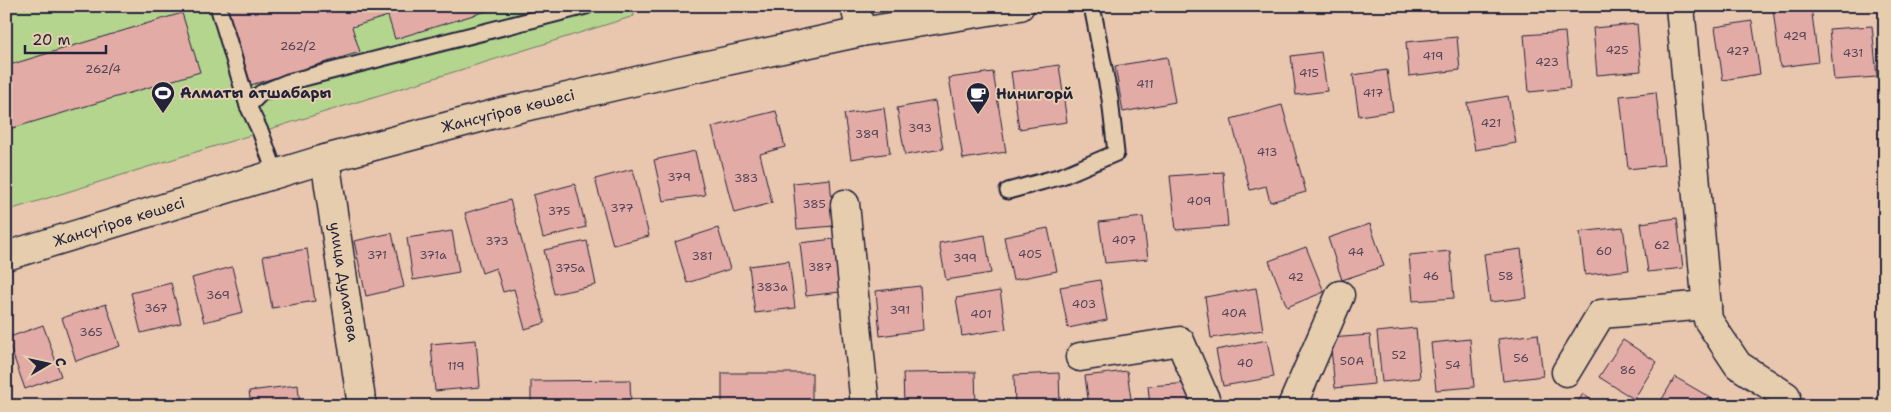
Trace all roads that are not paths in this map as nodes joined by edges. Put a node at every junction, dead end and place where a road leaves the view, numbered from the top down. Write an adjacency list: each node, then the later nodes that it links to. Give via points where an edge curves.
1 (218, 6): 7 (lane)
2 (586, 6): 7 (lane, via 288,82 260,92)
3 (1020, 6): 6 (street, Жансүгіров көшесі)
4 (1092, 6): 10 (lane, via 1110,99 1116,153 1062,176)
5 (1680, 6): 14 (street)
6 (858, 19): 8 (street, Жансүгіров көшесі, via 661,75 498,113)
7 (248, 106): 9 (lane)
8 (325, 159): 9 (street, Жансүгіров көшесі); 18 (street, улица Дулатова)
9 (276, 175): 12 (street, Жансүгіров көшесі)
10 (1008, 191)
11 (846, 204): 19 (street)
12 (6, 256)
13 (1340, 296): 21 (street)
14 (1707, 304): 16 (street, via 1602,314); 17 (street, via 1708,320 1738,365)
15 (1080, 357): 20 (street, via 1180,341)
16 (1566, 372)
17 (1786, 396)
18 (362, 406)
19 (865, 406)
20 (1208, 406)
21 (1292, 406)

